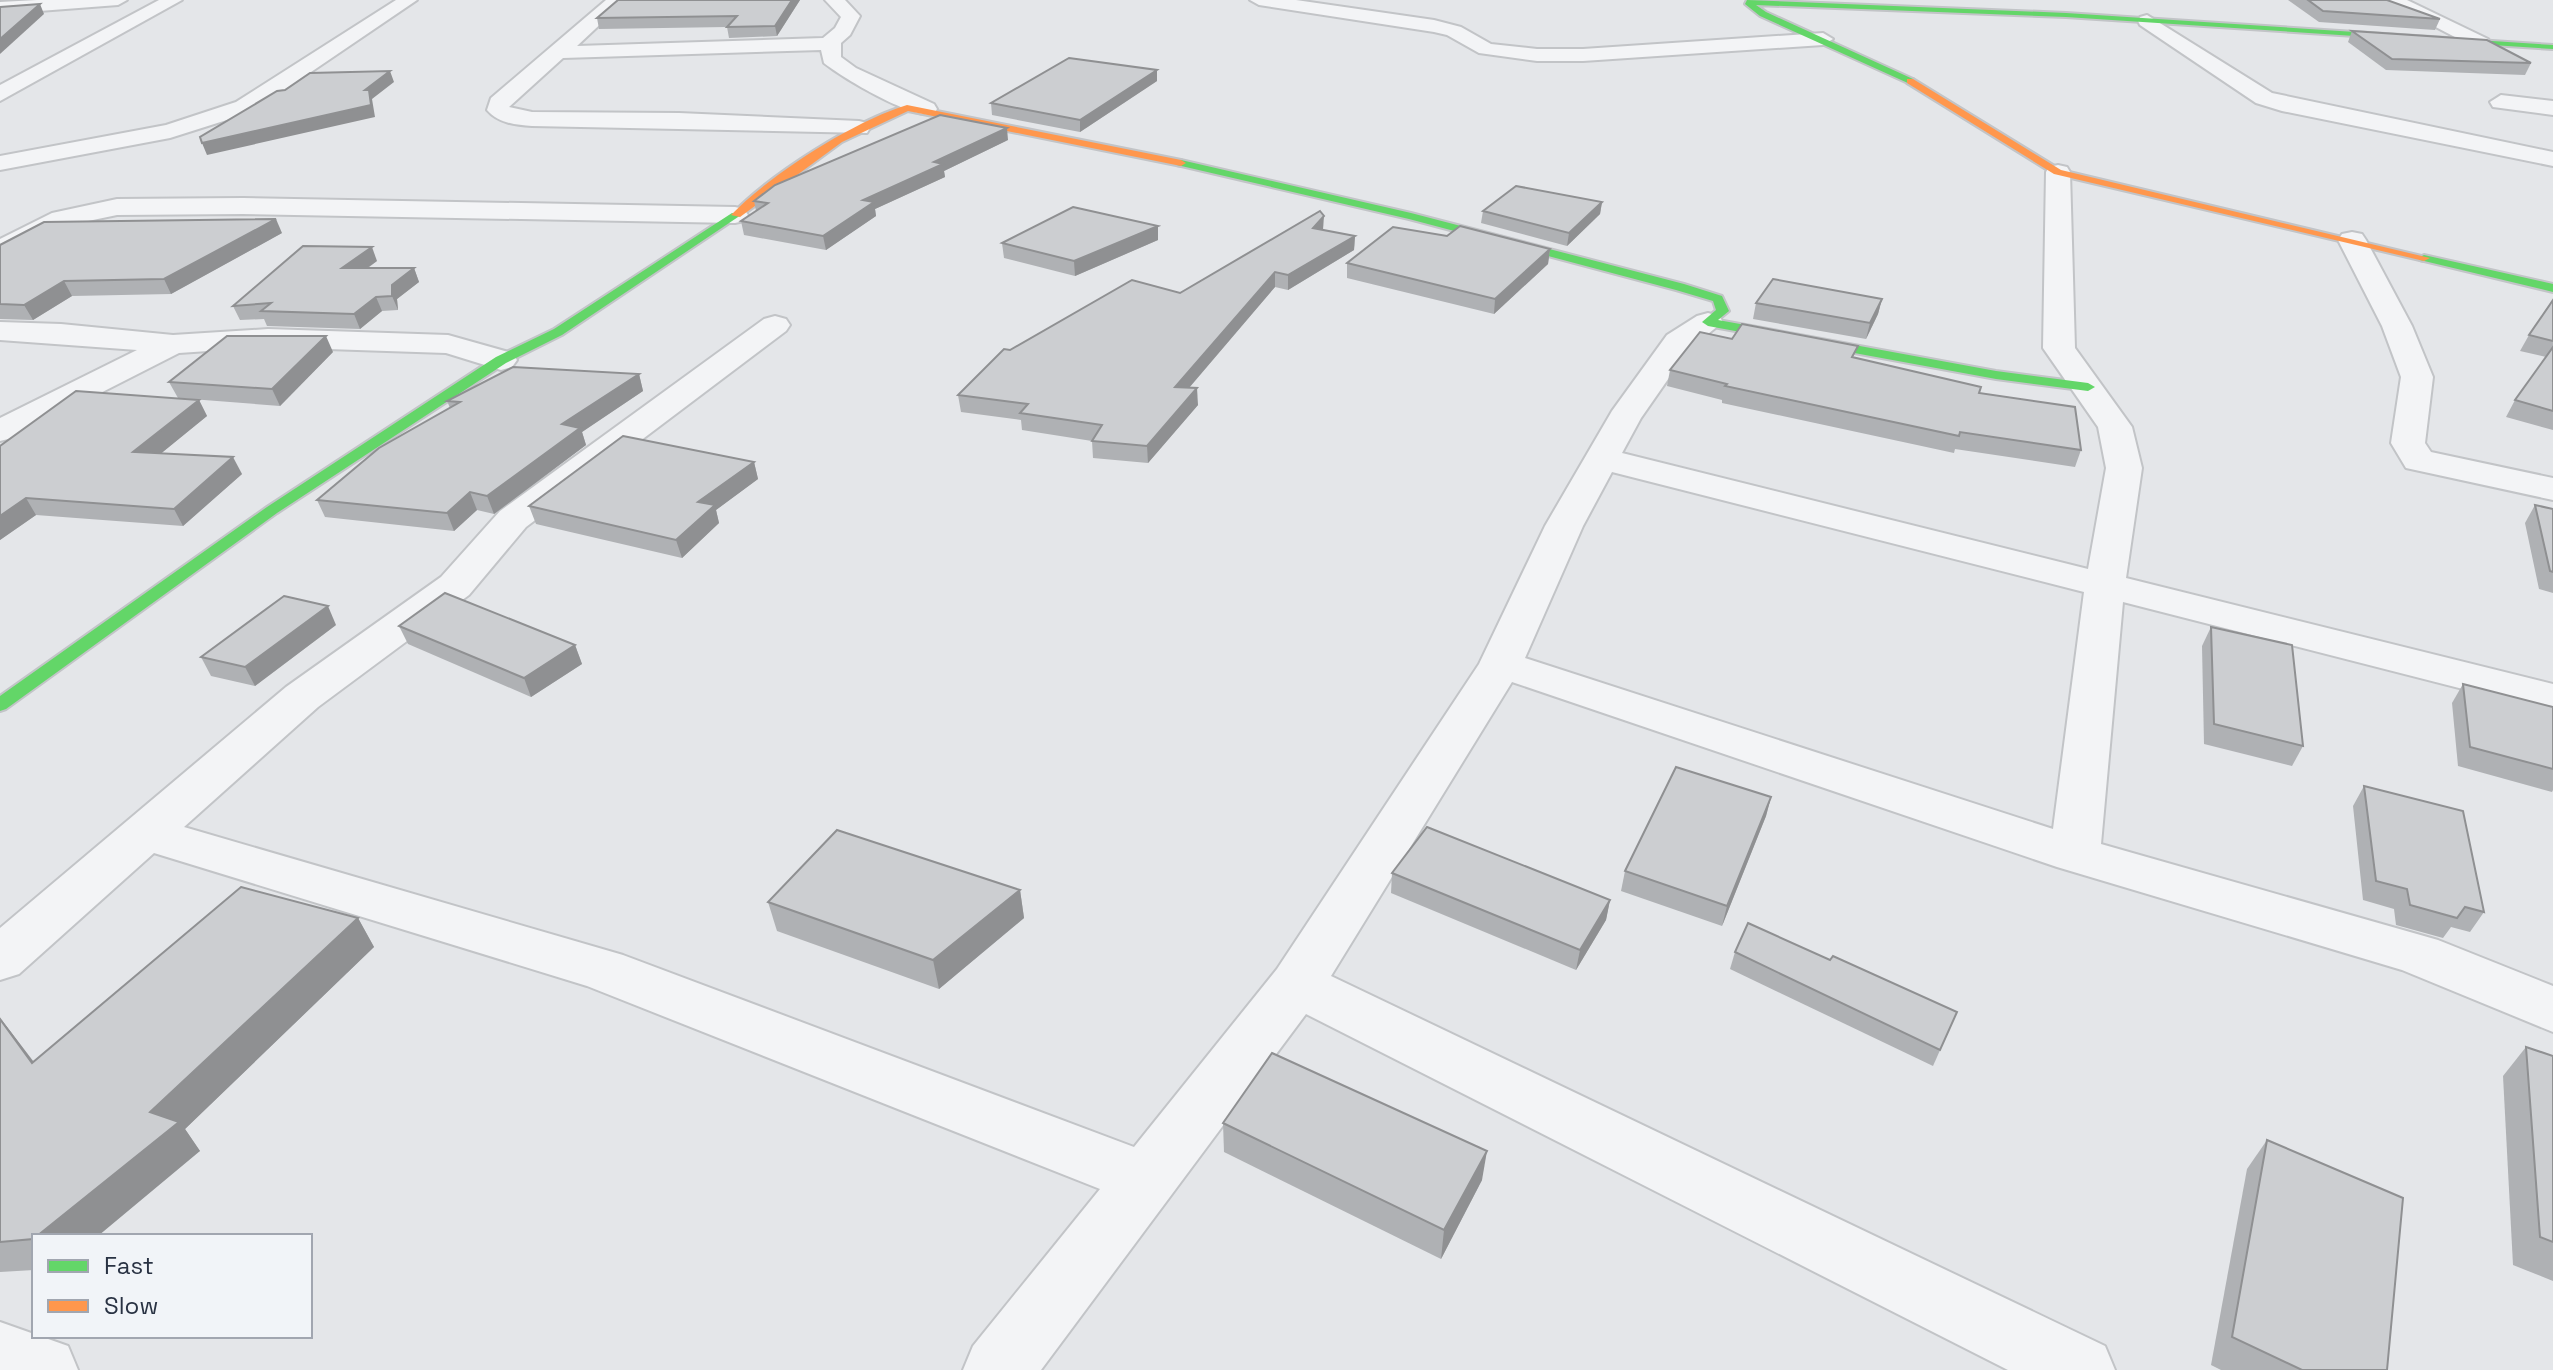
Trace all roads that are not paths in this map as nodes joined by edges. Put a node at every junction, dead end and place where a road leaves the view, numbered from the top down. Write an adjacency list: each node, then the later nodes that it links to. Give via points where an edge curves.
1 (118, 0): 10 (street)
2 (173, 0): 17 (street)
3 (408, 0): 23 (street, via 244,107 170,131)
4 (617, 0): 16 (street)
5 (834, 0): 14 (street, via 851,16)
6 (1259, 0): 12 (street, via 1434,26 1506,53 1583,55)
7 (1777, 0): 9 (street); 11 (street)
8 (2393, 0): 13 (street)
9 (1743, 1): 12 (street)
10 (0, 8)
11 (2147, 21): 13 (street); 22 (street, via 2264,98)
12 (1823, 39): 24 (street, via 1949,102)
13 (2481, 43): 15 (street)
14 (831, 44): 16 (street); 20 (street, via 831,59 849,72)
15 (2553, 47)
16 (562, 52): 21 (street, via 499,103 498,110 505,116 541,118)
17 (0, 94)
18 (2501, 102): 19 (street)
19 (2553, 108)
20 (926, 109): 21 (street, via 907,108); 29 (street, via 1411,216 1680,287 1718,299 1723,311)
21 (859, 128): 25 (street)
22 (2553, 159)
23 (0, 163)
24 (2058, 172): 26 (street); 34 (street, via 2059,348)
25 (735, 215): 27 (street, via 117,207 61,219); 33 (street, via 558,332)
26 (2352, 240): 28 (street); 37 (street, via 2417,377 2408,443 2419,460)
27 (0, 250)
28 (2553, 288)
29 (1708, 322): 34 (street); 36 (street, via 1678,342)
30 (775, 325): 42 (street, via 513,519 455,586 302,697)
31 (0, 331): 32 (street)
32 (173, 344): 33 (street, via 268,338 448,344); 35 (street)
33 (501, 360): 41 (street, via 272,510)
34 (2088, 387): 38 (street, via 2115,427 2124,468)
35 (0, 431)
36 (1602, 459): 38 (street); 39 (street, via 1564,526)
37 (2553, 489)
38 (2105, 584): 40 (street); 43 (street)
39 (1501, 664): 43 (street); 45 (street)
40 (2553, 698)
41 (0, 705)
42 (143, 832): 44 (street); 47 (street, via 604,970)
43 (2075, 854): 46 (street, via 2419,955)
44 (0, 959)
45 (1297, 984): 47 (street); 51 (street)
46 (2553, 1010)
47 (1145, 1179): 50 (street)
48 (0, 1356): 49 (street)
49 (43, 1370)
50 (998, 1370)
51 (2080, 1370)

